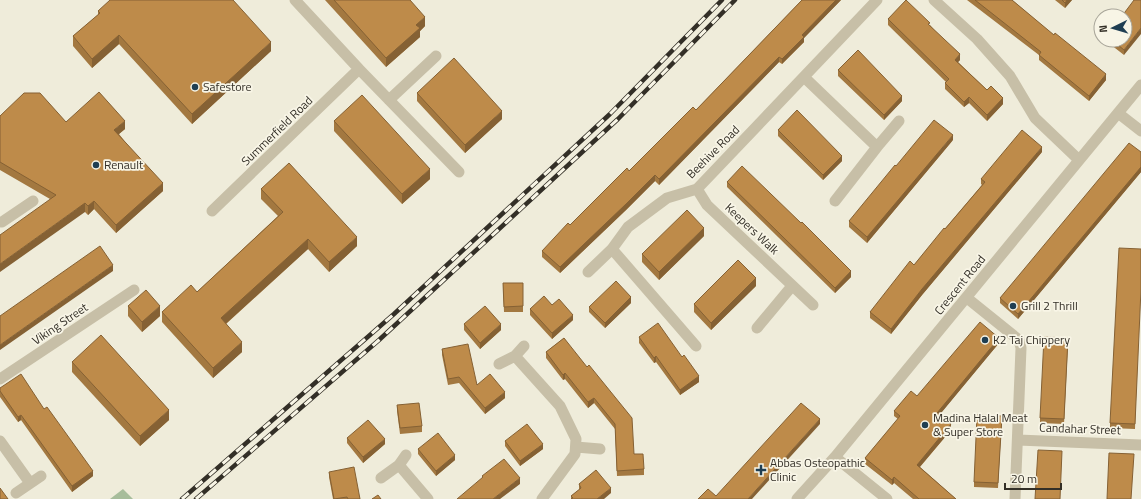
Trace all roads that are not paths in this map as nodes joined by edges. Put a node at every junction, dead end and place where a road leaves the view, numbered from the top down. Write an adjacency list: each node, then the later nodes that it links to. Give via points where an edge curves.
1 (295, 0): 5 (street)
2 (878, 0): 6 (street, Beehive Road)
3 (934, 0): 13 (street, via 981,44 1010,76 1035,118)
4 (436, 56): 8 (street)
5 (359, 69): 8 (street); 18 (street, Summerfield Road)
6 (804, 77): 12 (street); 15 (street, Beehive Road)
7 (1141, 85): 9 (street, Crescent Road)
8 (389, 100): 14 (street)
9 (1118, 112): 11 (street); 13 (street, Crescent Road)
10 (899, 122): 12 (street)
11 (1141, 131)
12 (877, 147): 17 (street)
13 (1079, 160): 24 (street, Crescent Road)
14 (459, 172)
15 (697, 189): 20 (street, Beehive Road, via 667,198 628,228); 22 (street, Keepers Walk, via 707,205)
16 (33, 201): 19 (street)
17 (834, 201)
18 (212, 211)
19 (2, 222)
20 (612, 248): 21 (street, Beehive Road); 28 (street)
21 (588, 272)
22 (792, 286): 25 (street, Keepers Walk); 26 (street)
23 (134, 290): 31 (street, Viking Street)
24 (967, 298): 32 (street, via 1019,340 1022,357); 38 (street, Crescent Road)
25 (813, 305)
26 (757, 328)
27 (524, 346): 29 (street)
28 (696, 346)
29 (515, 356): 30 (street); 35 (street, via 560,406 576,439)
30 (499, 364)
31 (0, 379)
32 (1018, 440): 34 (street, Candahar Street); 48 (street)
33 (0, 441): 42 (street)
34 (1141, 445)
35 (576, 447): 36 (street); 45 (street, via 575,454)
36 (600, 449)
37 (406, 454): 39 (street)
38 (836, 456): 46 (street, Crescent Road); 47 (street)
39 (399, 465): 41 (street); 44 (street)
40 (41, 476): 42 (street)
41 (380, 478)
42 (30, 483): 43 (street)
43 (16, 493)
44 (428, 499)
45 (542, 499)
46 (797, 499)
47 (886, 499)
48 (1015, 499)

